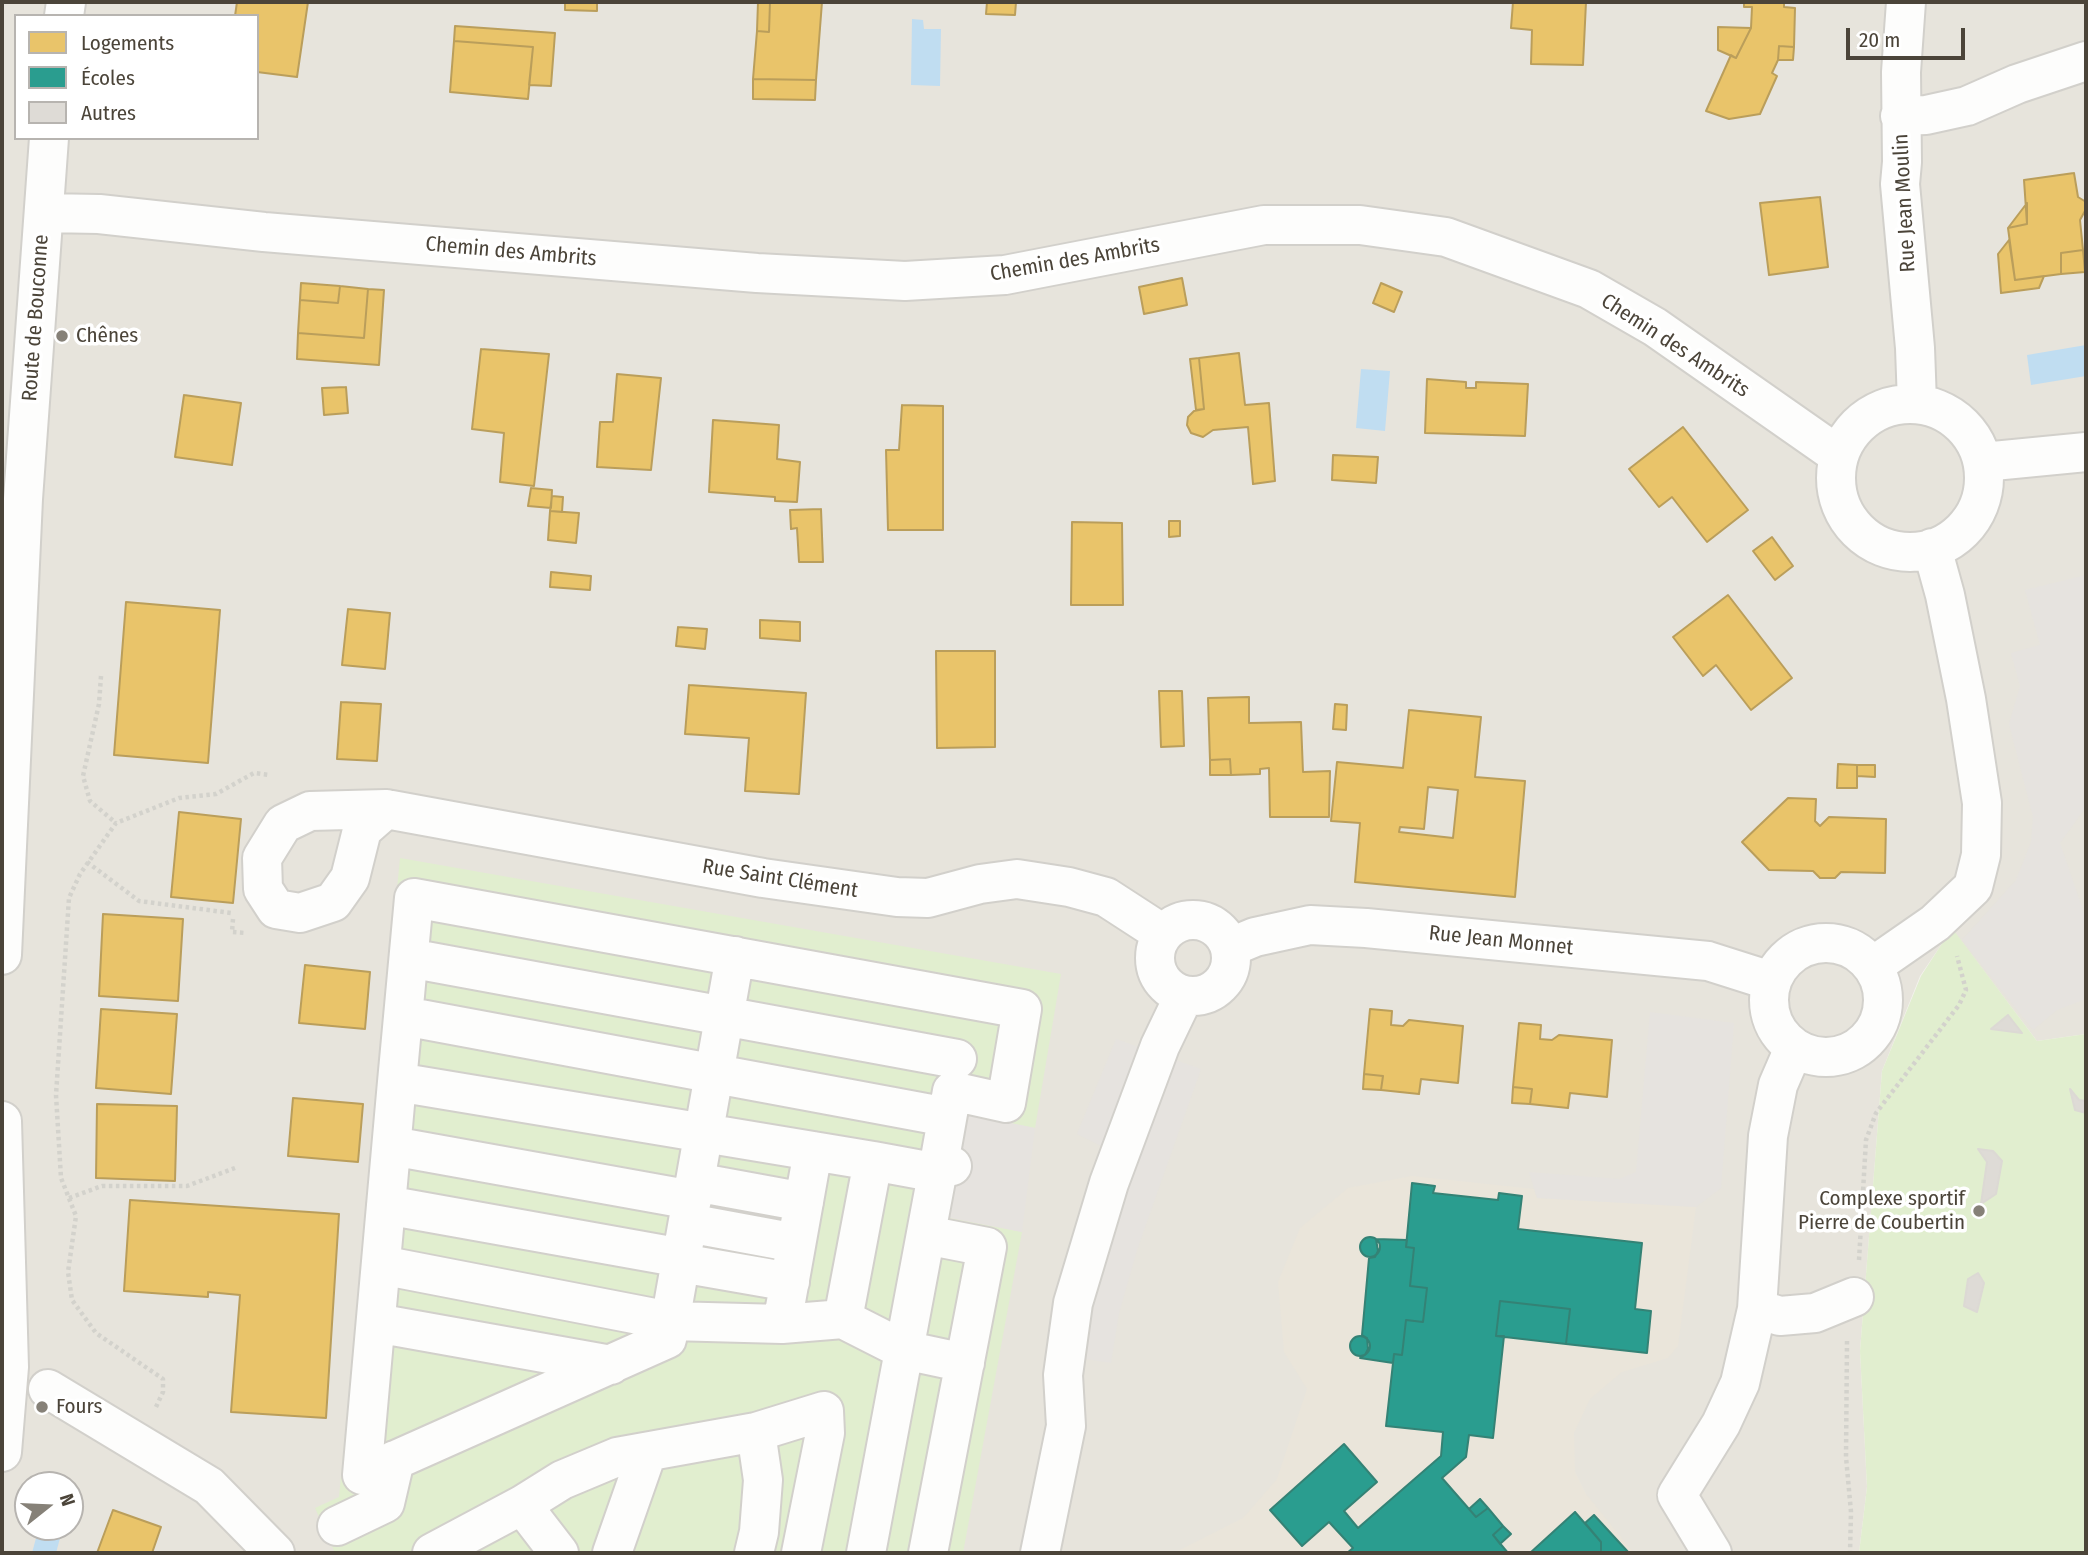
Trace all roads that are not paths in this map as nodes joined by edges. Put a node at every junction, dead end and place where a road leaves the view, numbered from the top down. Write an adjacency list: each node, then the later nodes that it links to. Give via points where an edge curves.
1 (1906, 2): 3 (street, Rue Jean Moulin)
2 (2086, 61): 3 (street, via 1967,106)
3 (1900, 116): 6 (street, Rue Jean Moulin, via 1900,184)
4 (48, 140): 5 (street, Route de Bouconne)
5 (44, 213): 8 (street, Chemin des Ambrits, via 99,214 757,273 905,281 1005,275 1264,225 1360,225 1446,237 1589,289 1655,327); 10 (street, Route de Bouconne)
6 (1917, 403): 8 (street, via 1893,405 1871,414 1853,430); 9 (street, via 1947,413 1970,434)
7 (2086, 452): 9 (street)
8 (1838, 455): 11 (street, via 1838,498 1848,519 1865,537 1885,548 1909,552)
9 (1983, 462): 11 (street, via 1979,505 1968,524 1952,539)
10 (13, 498): 15 (street, Route de Bouconne)
11 (1932, 548): 18 (street, via 1966,699 1982,803 1981,855 1973,887 1935,923)
12 (386, 808): 13 (street, Rue Saint Clément, via 763,878 897,897 928,898 1017,878 1105,897)
13 (1163, 934): 14 (street, via 1182,921 1202,920 1220,930); 20 (street, via 1155,948 1156,969 1166,986)
14 (1231, 947): 19 (street, Rue Jean Monnet, via 1310,925 1366,928 1709,961); 20 (street, via 1231,968 1221,986 1203,996)
15 (2, 955)
16 (735, 956): 17 (street, via 414,898); 21 (street); 23 (street)
17 (408, 958): 22 (street); 23 (street)
18 (1873, 966): 19 (street, via 1857,951 1838,943 1817,943 1789,956); 24 (street, via 1882,987 1883,1010 1875,1031 1859,1048 1838,1057 1815,1057)
19 (1771, 981): 24 (street, via 1769,1012 1782,1038)
20 (1184, 996): 66 (street, via 1160,1046 1109,1183 1073,1303 1063,1375 1066,1426)
21 (968, 999): 27 (street); 27 (street, via 1022,1009 1006,1103)
22 (404, 1016): 25 (street); 26 (street)
23 (725, 1016): 25 (street); 27 (street)
24 (1794, 1048): 42 (street, via 1778,1085 1768,1136)
25 (714, 1074): 27 (street); 29 (street)
26 (397, 1082): 29 (street); 30 (street)
27 (952, 1089): 33 (street)
28 (2, 1121): 50 (street)
29 (704, 1133): 31 (street); 36 (street)
30 (392, 1146): 35 (street); 36 (street)
31 (813, 1151): 32 (street); 34 (street)
32 (873, 1161): 33 (street); 43 (street)
33 (943, 1168): 37 (street)
34 (804, 1202): 36 (street); 38 (street)
35 (386, 1205): 36 (street); 39 (street)
36 (688, 1225): 38 (street); 40 (street); 44 (street)
37 (926, 1235): 47 (street); 48 (street, via 987,1247)
38 (796, 1243): 40 (street)
39 (381, 1265): 44 (street); 45 (street)
40 (790, 1282): 46 (street)
41 (1854, 1297): 42 (street, via 1815,1313 1780,1316)
42 (1756, 1309): 67 (street, via 1740,1383 1721,1424 1677,1495)
43 (844, 1319): 46 (street); 47 (street)
44 (670, 1321): 46 (street); 49 (street, via 667,1339)
45 (376, 1323): 49 (street); 55 (street, via 362,1475)
46 (782, 1324)
47 (904, 1350): 48 (street); 64 (street)
48 (965, 1363): 65 (street)
49 (611, 1365): 55 (street)
50 (5, 1367): 53 (street)
51 (48, 1389): 59 (street, via 209,1486)
52 (756, 1432): 54 (street); 62 (street, via 763,1480); 63 (street, via 824,1411 825,1433)
53 (2, 1452)
54 (647, 1453): 56 (street, via 617,1457 562,1480); 61 (street)
55 (395, 1460): 57 (street, via 385,1503)
56 (522, 1505): 58 (street); 60 (street)
57 (337, 1526)
58 (456, 1548)
59 (275, 1553)
60 (559, 1553)
61 (612, 1553)
62 (754, 1553)
63 (801, 1553)
64 (866, 1553)
65 (928, 1553)
66 (1040, 1553)
67 (1712, 1553)

